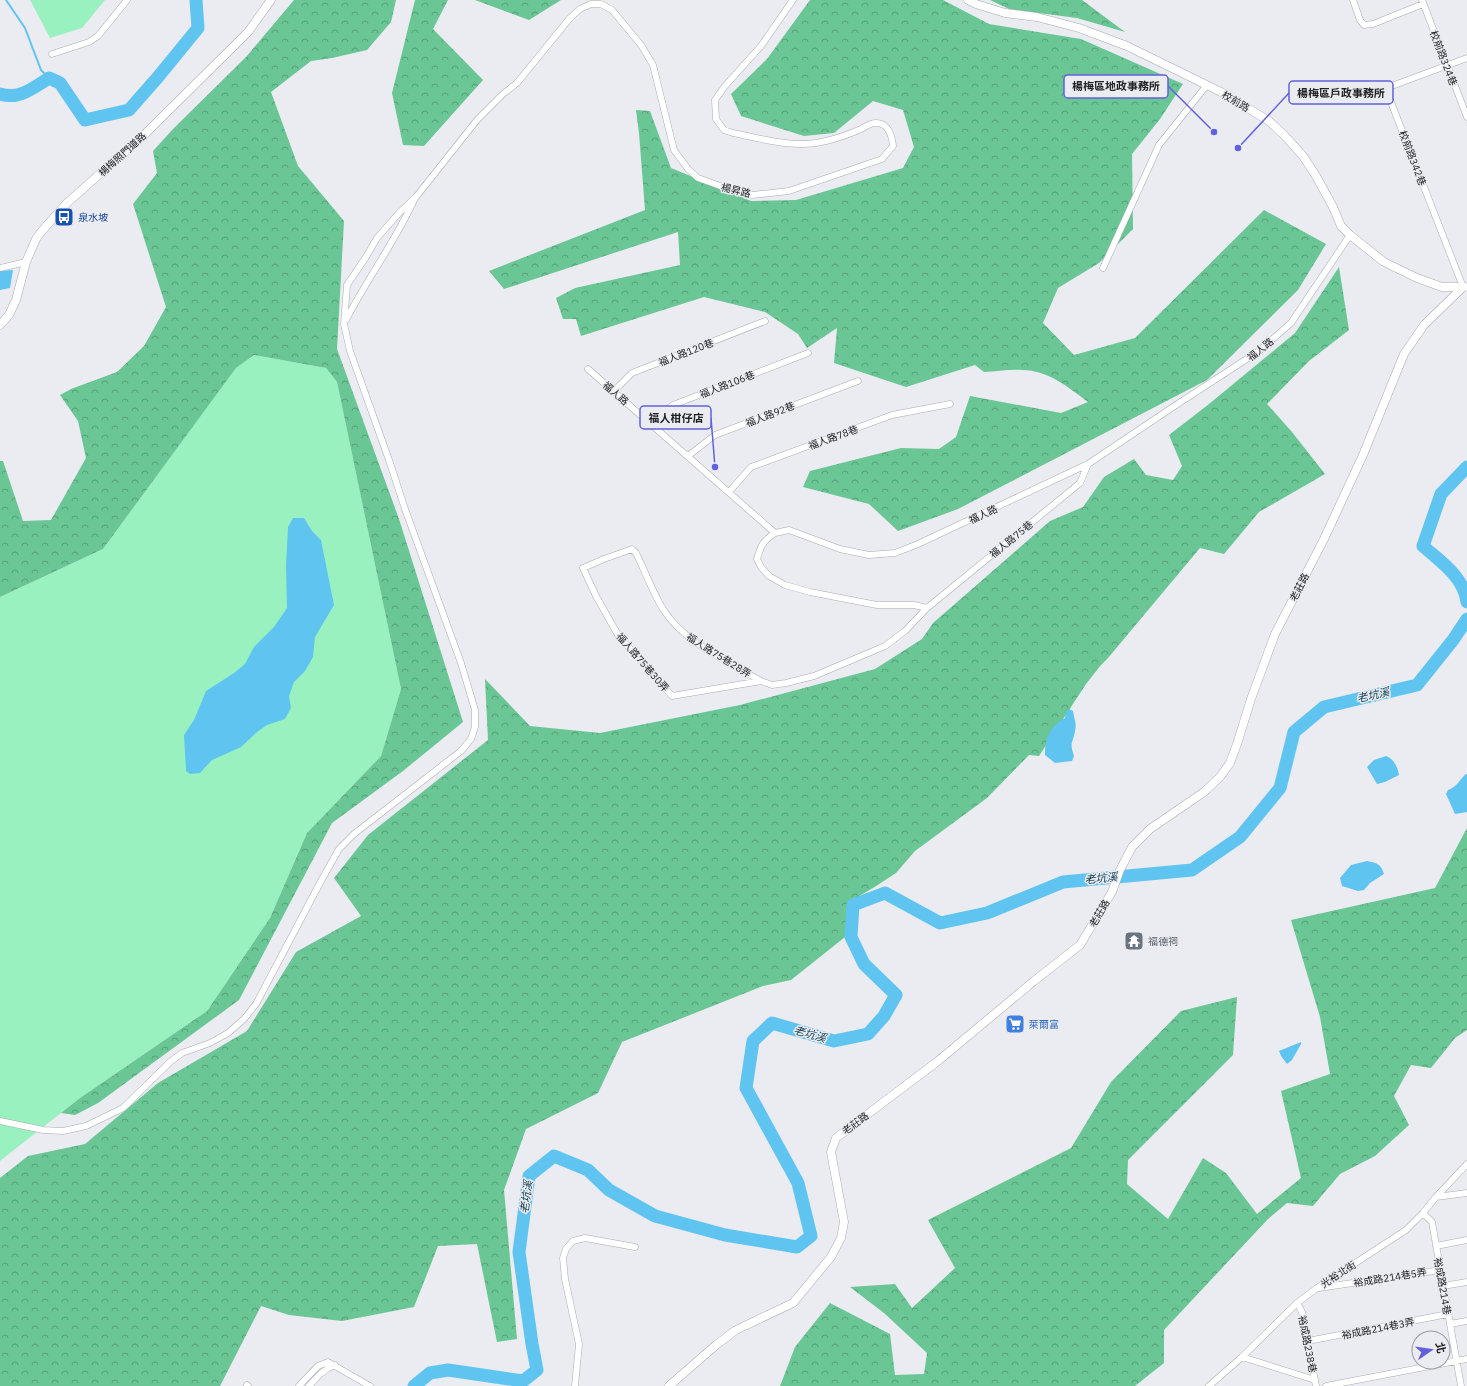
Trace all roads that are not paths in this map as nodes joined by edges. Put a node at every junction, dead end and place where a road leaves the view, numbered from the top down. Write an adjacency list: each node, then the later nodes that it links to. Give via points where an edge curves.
1 (127, 0): 7 (street, via 98,36 89,42)
2 (271, 0): 14 (street, 楊梅照門道路, via 248,32 144,134 66,203 40,232)
3 (793, 0): 12 (street, 楊昇路, via 761,46 715,100 716,119 724,130 791,144 826,141 875,123 882,124 888,129 893,146 882,159 789,191 752,195 698,178 674,150 653,65 642,45 612,10 601,4 591,4 570,18 517,83 477,120)
4 (968, 0): 10 (street, 校前路, via 1005,13 1037,17 1079,28 1127,46)
5 (1353, 0): 6 (street, via 1364,25 1373,24)
6 (1423, 2): 9 (street, 校前路324巷)
7 (52, 54)
8 (1467, 58): 9 (street, 校前路342巷)
9 (1447, 66): 11 (street, 校前路324巷); 17 (street, 校前路342巷, via 1389,87 1387,92)
10 (1207, 85): 13 (street, 校前路, via 1269,121 1285,136 1303,156 1333,207 1341,226); 16 (street, via 1159,145)
11 (1467, 117)
12 (416, 197): 19 (street, via 404,224 359,294); 19 (street, via 377,238 347,285)
13 (1350, 235): 17 (street, 校前路, via 1384,262 1417,278 1442,287); 28 (street, 福人路, via 1291,323 1265,347)
14 (26, 262): 15 (street); 20 (street, 楊梅照門道路, via 16,300 9,315)
15 (0, 268)
16 (1103, 268)
17 (1465, 287): 60 (street, 老莊路, via 1424,325 1404,354 1363,455 1324,539 1275,634 1230,763 1220,777 1204,792 1150,829 1132,847 1112,892 1074,951 938,1061 836,1138 831,1152 844,1222 841,1238 831,1257 793,1303 736,1330)
18 (765, 321): 24 (street, 福人路120巷, via 632,373)
19 (344, 324): 34 (street, via 350,351 461,663 475,710 475,727 471,739 461,751 354,834 339,849 256,1004 228,1033 182,1053 123,1108 86,1126 63,1131 43,1130)
20 (0, 325)
21 (808, 353): 26 (street, 福人路106巷, via 673,405)
22 (588, 369): 24 (street, 福人路)
23 (858, 381): 27 (street, 福人路92巷, via 715,435)
24 (614, 391): 26 (street, 福人路)
25 (950, 404): 29 (street, 福人路78巷, via 892,415 751,467)
26 (650, 422): 27 (street, 福人路)
27 (688, 456): 29 (street, 福人路)
28 (1088, 464): 30 (street, 福人路, via 895,553 869,555 840,549 789,530); 32 (street, 福人路75巷, via 1080,483)
29 (729, 492): 30 (street, 福人路)
30 (775, 533): 32 (street, via 765,540 757,559 769,576 785,585 877,605 914,605)
31 (604, 559): 33 (street, 福人路75巷28弄, via 632,549 663,609 681,631 699,645); 33 (street, 福人路75巷30弄, via 583,568 596,596 618,635 672,696)
32 (927, 608): 33 (street, 福人路75巷, via 905,631 885,646 800,680 772,685)
33 (761, 681)
34 (0, 1121)
35 (1467, 1164): 37 (street, 光裕北街)
36 (1467, 1193): 37 (street)
37 (1436, 1197): 38 (street, 光裕北街)
38 (1423, 1213): 40 (street, 裕成路214巷, via 1432,1222); 45 (street, 光裕北街, via 1406,1230)
39 (1467, 1240): 40 (street)
40 (1436, 1246): 42 (street, 裕成路214巷)
41 (635, 1247): 59 (street, via 585,1238 574,1241 566,1249 563,1258 565,1279 579,1344)
42 (1440, 1270): 44 (street, 裕成路214巷); 45 (street, 裕成路214巷5弄)
43 (1467, 1282): 44 (street)
44 (1443, 1286): 47 (street, 裕成路214巷)
45 (1317, 1288): 46 (street, 光裕北街)
46 (1297, 1303): 50 (street, 裕成路238巷, via 1302,1312); 51 (street, 光裕北街)
47 (1448, 1314): 49 (street, 裕成路214巷); 50 (street, 裕成路214巷3弄)
48 (1467, 1321): 49 (street)
49 (1450, 1324): 53 (street, 裕成路214巷)
50 (1308, 1341): 55 (street, 裕成路238巷)
51 (1242, 1357): 55 (street); 61 (street, 光裕北街)
52 (1467, 1359): 53 (street)
53 (1457, 1361): 62 (street); 63 (street, 裕成路214巷)
54 (335, 1365): 56 (street, via 324,1363); 57 (street); 58 (street)
55 (1316, 1383)
56 (299, 1386)
57 (309, 1386)
58 (370, 1386)
59 (575, 1386)
60 (669, 1386)
61 (1209, 1386)
62 (1326, 1386)
63 (1461, 1386)

